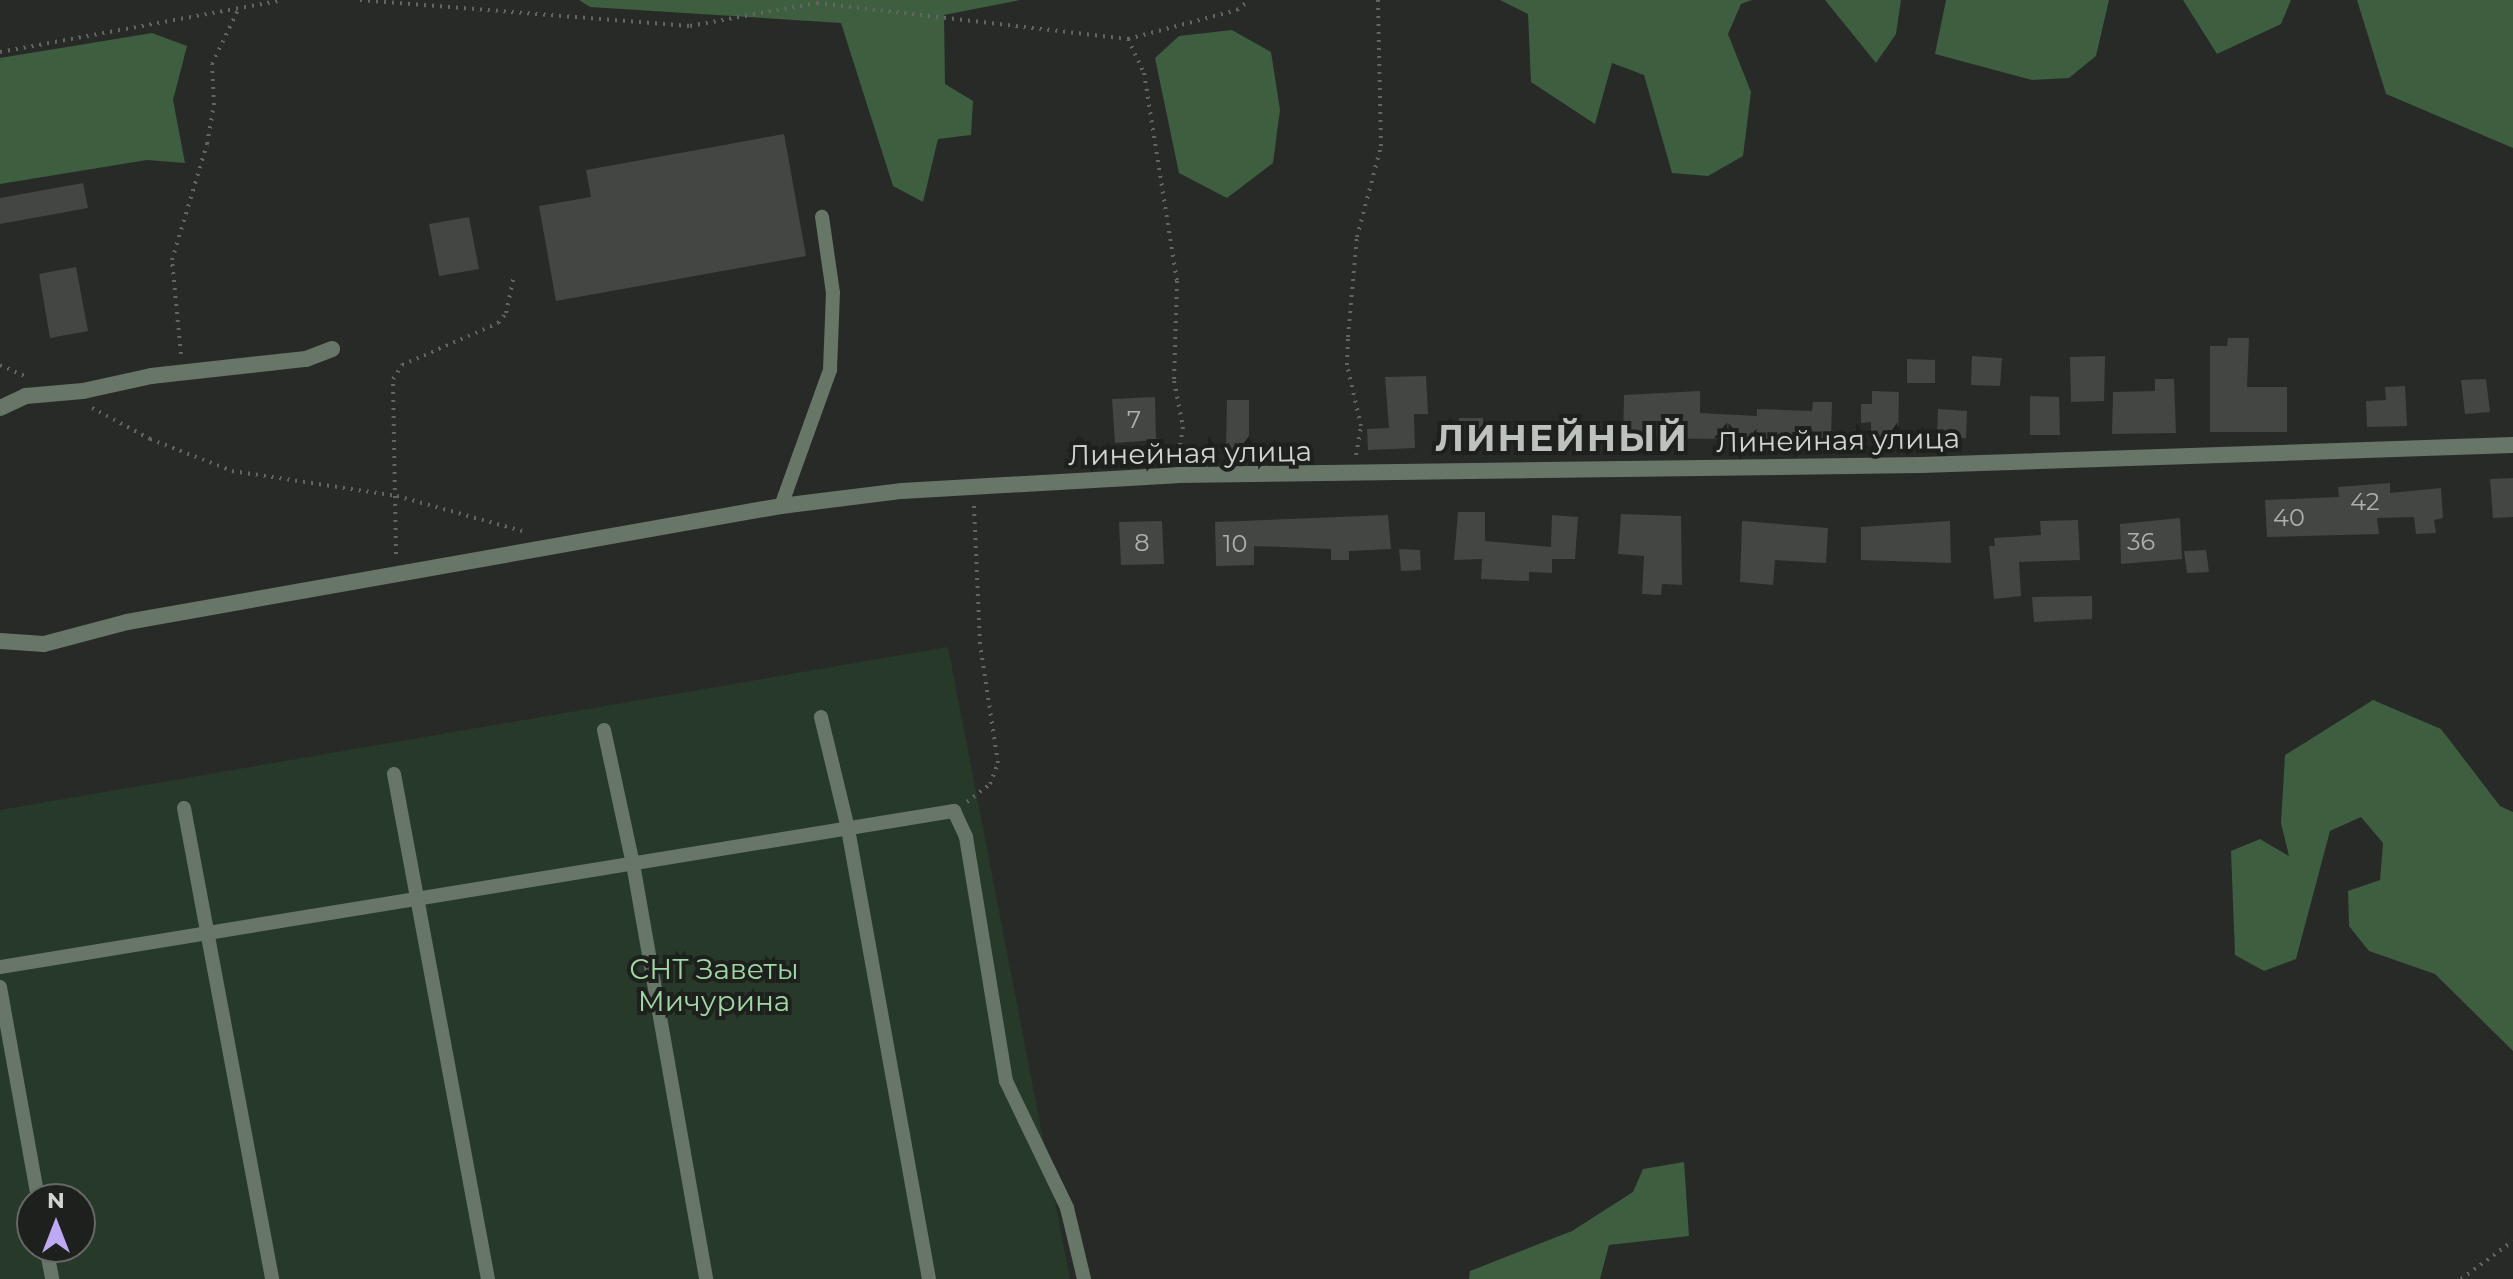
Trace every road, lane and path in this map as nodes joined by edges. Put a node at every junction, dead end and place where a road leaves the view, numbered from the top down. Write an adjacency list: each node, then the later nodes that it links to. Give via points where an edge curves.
1 (282, 0): 5 (path)
2 (360, 0): 6 (path, via 690,26 817,3)
3 (1250, 0): 6 (path, via 1237,10)
4 (1378, 0): 17 (path, via 1381,146 1363,203 1352,269 1347,365 1361,426)
5 (239, 8): 7 (path); 12 (path, via 212,64 214,105 207,144 172,260)
6 (1128, 39): 16 (path, via 1144,73 1177,281 1174,381 1183,427)
7 (0, 52)
8 (822, 217): 20 (lane, via 833,293 830,370)
9 (514, 276): 19 (path, via 506,313 498,323 402,365 393,379)
10 (332, 349): 12 (street, via 306,359)
11 (0, 365): 13 (path)
12 (183, 372): 13 (street)
13 (68, 392): 14 (street, via 26,396); 19 (path, via 150,439 232,471)
14 (0, 408)
15 (2513, 445): 17 (street, Линейная улица, via 1921,465)
16 (1177, 475): 17 (street, Линейная улица); 18 (street, Линейная улица)
17 (1348, 476)
18 (973, 487): 20 (street, Линейная улица); 28 (path, via 980,644 998,763 990,784)
19 (397, 496): 21 (path); 22 (path, via 400,535)
20 (781, 506): 22 (street, Линейная улица)
21 (525, 532)
22 (389, 575): 23 (street, Линейная улица, via 127,622 44,644)
23 (0, 641)
24 (821, 717): 29 (lane)
25 (604, 730): 30 (lane)
26 (394, 774): 31 (lane)
27 (184, 808): 32 (lane)
28 (954, 811): 29 (lane); 41 (lane, via 966,837 1006,1081 1067,1208)
29 (848, 829): 30 (lane); 40 (lane)
30 (633, 864): 31 (lane); 39 (lane)
31 (421, 898): 32 (lane); 38 (lane)
32 (211, 933): 33 (lane); 37 (lane)
33 (0, 967)
34 (0, 987): 35 (lane)
35 (35, 1183)
36 (2513, 1241): 42 (path)
37 (272, 1279)
38 (488, 1279)
39 (706, 1279)
40 (929, 1279)
41 (1084, 1279)
42 (2461, 1279)

